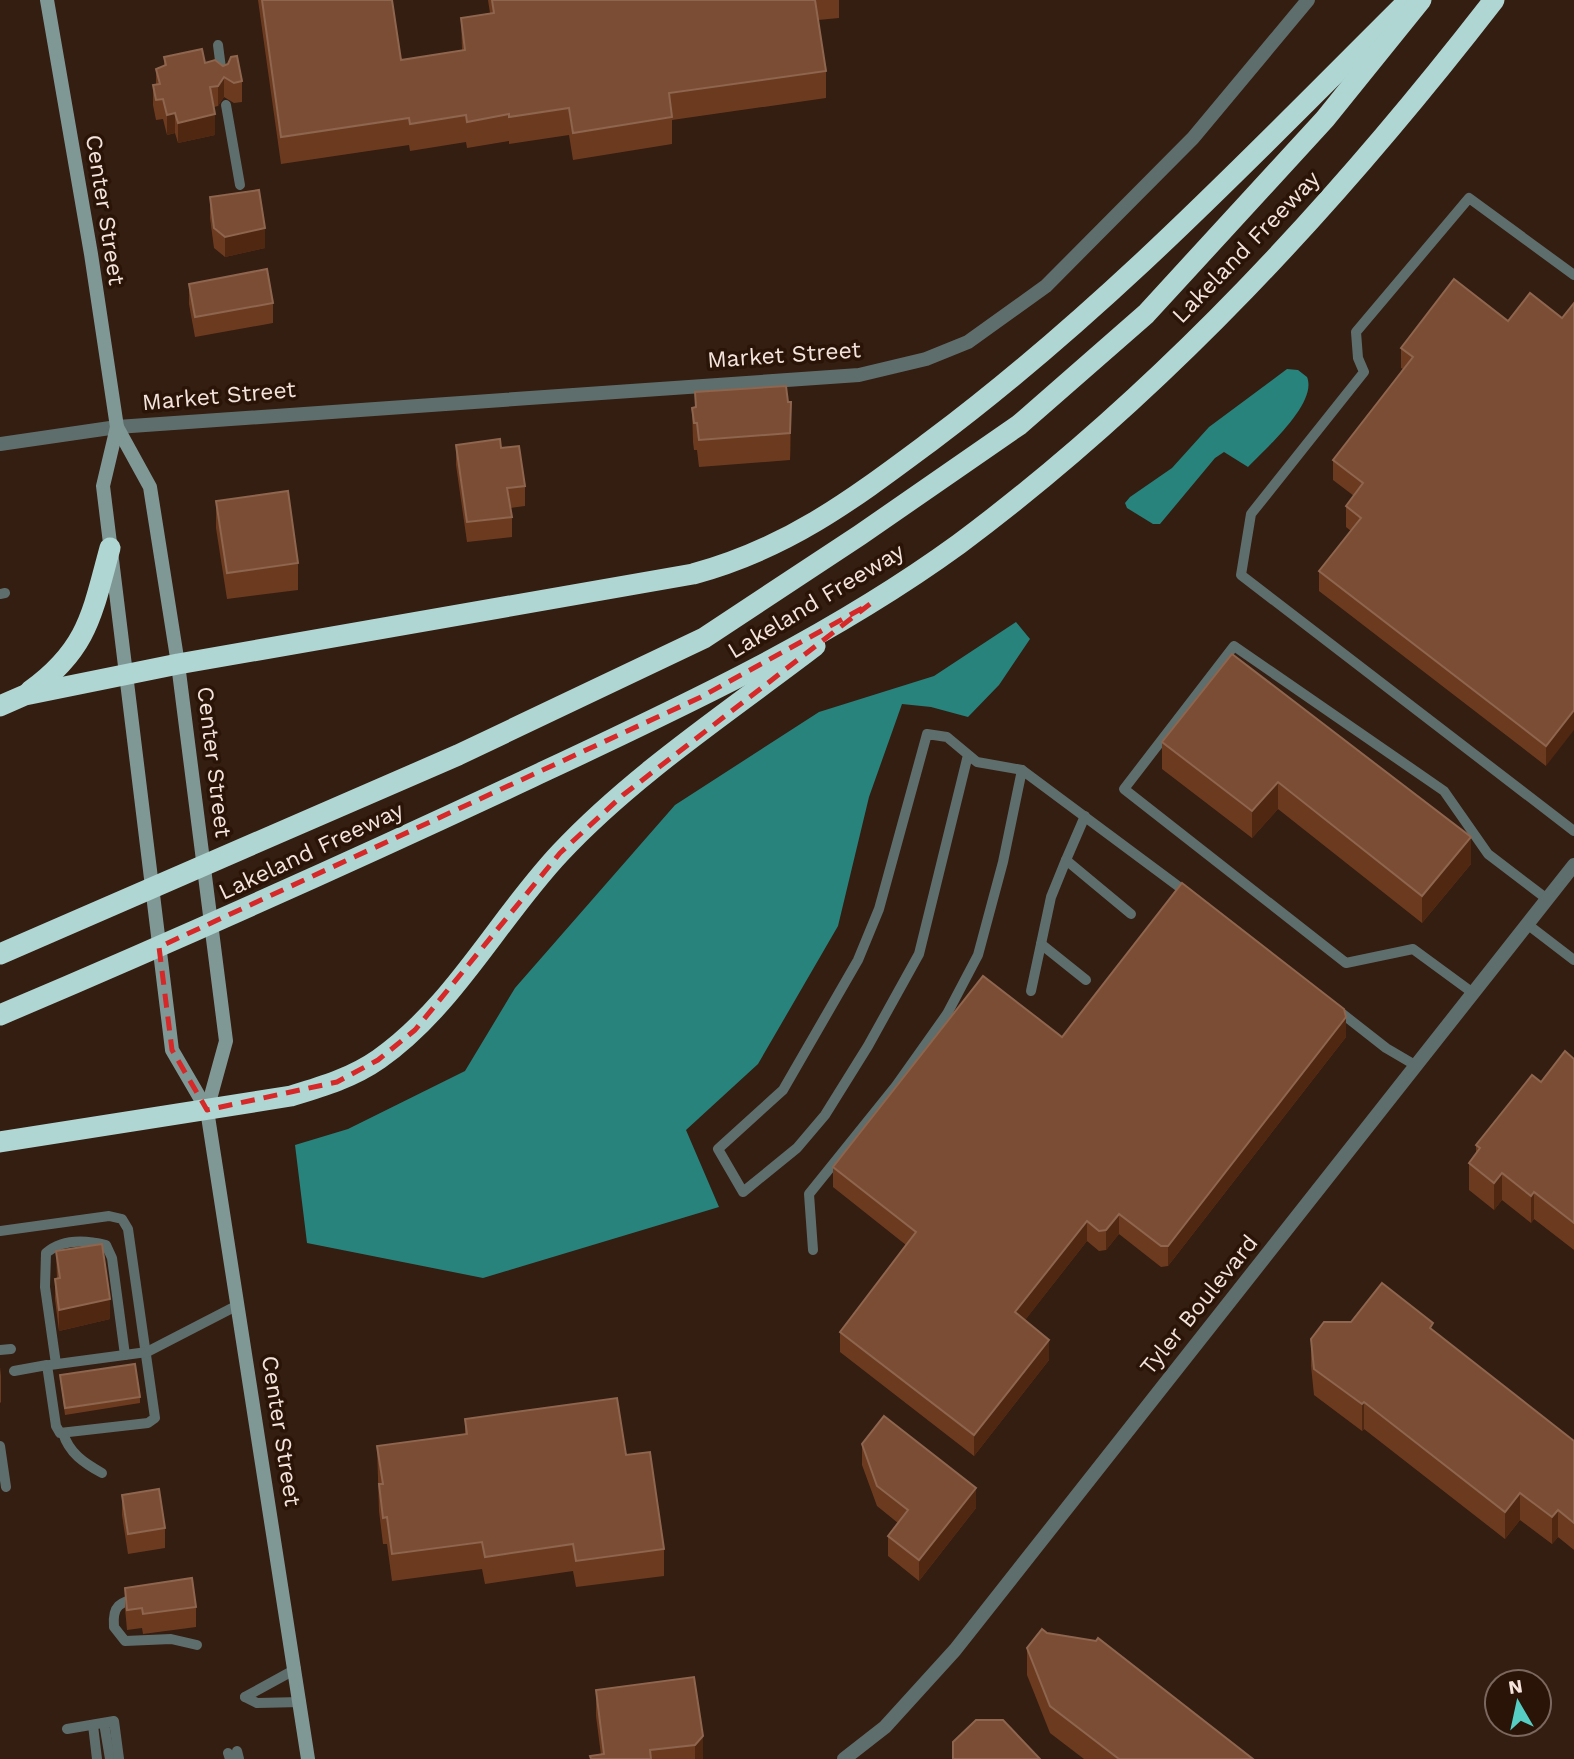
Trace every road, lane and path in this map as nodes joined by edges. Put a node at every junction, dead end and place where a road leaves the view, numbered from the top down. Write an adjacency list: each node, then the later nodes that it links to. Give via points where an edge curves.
1 (47, 0): 11 (main road, Center Street)
2 (1308, 0): 11 (street, Market Street, via 1194,138 1046,286 968,342 926,359 859,375)
3 (1409, 0): 15 (highway, via 1156,251 997,391 855,497 772,547 694,574)
4 (1422, 0): 30 (highway, Lakeland Freeway, via 1325,119 1146,314 1019,425 704,638 458,755)
5 (1494, 0): 14 (highway, Lakeland Freeway, via 1326,203 1150,384 1036,484)
6 (218, 45): 7 (lane)
7 (223, 79)
8 (226, 105): 9 (lane)
9 (240, 185)
10 (1574, 275): 22 (lane, via 1469,198 1356,332 1364,372 1251,514 1241,575)
11 (117, 427): 12 (street, Market Street); 13 (main road, Center Street, via 103,486); 15 (main road, Center Street, via 150,487)
12 (0, 444)
13 (110, 548): 16 (main road, Center Street); 17 (highway, via 96,603 77,646 58,671)
14 (870, 604): 36 (highway, Lakeland Freeway, via 701,697 278,896); 38 (highway, via 622,794 560,853 415,1030 377,1060 337,1082 291,1096)
15 (178, 664): 16 (highway); 38 (main road, Center Street, via 226,1041)
16 (126, 677): 17 (highway); 38 (main road, Center Street, via 172,1050)
17 (25, 695): 18 (highway)
18 (0, 706)
19 (968, 755): 19 (lane, via 947,737 927,734 879,909 858,960 783,1090 718,1149 743,1192 797,1148 825,1115 919,954); 20 (lane, via 977,762)
20 (1022, 769): 21 (lane); 41 (lane, via 978,955 947,1014 809,1194)
21 (1085, 816): 23 (lane); 26 (lane)
22 (1574, 831)
23 (1066, 860): 27 (lane); 29 (lane, via 1051,897)
24 (1574, 865): 25 (street, Tyler Boulevard)
25 (1547, 899): 28 (street, Tyler Boulevard); 34 (lane, via 1488,854 1444,791 1234,646 1124,789 1346,964 1413,950)
26 (1201, 903)
27 (1131, 914)
28 (1528, 924): 31 (lane); 34 (street, Tyler Boulevard)
29 (1041, 944): 32 (lane); 33 (lane)
30 (0, 954)
31 (1574, 960)
32 (1086, 980)
33 (1031, 990)
34 (1473, 993): 37 (street, Tyler Boulevard)
35 (1321, 998): 37 (lane)
36 (0, 1014)
37 (1415, 1065): 61 (street, Tyler Boulevard, via 955,1650 885,1727)
38 (206, 1110): 39 (highway); 42 (main road, Center Street)
39 (0, 1142)
40 (0, 1231): 43 (lane, via 109,1216 122,1219 128,1229)
41 (813, 1250)
42 (238, 1305): 43 (lane); 53 (main road, Center Street)
43 (147, 1352): 44 (lane); 47 (lane, via 155,1418 148,1423)
44 (125, 1355): 45 (lane); 45 (lane, via 113,1258 106,1245 86,1240 54,1246 46,1253)
45 (51, 1365): 46 (lane); 47 (lane, via 56,1426)
46 (15, 1371)
47 (63, 1433): 49 (lane, via 66,1444 82,1461)
48 (0, 1446): 50 (lane)
49 (102, 1473)
50 (6, 1487)
51 (154, 1595): 52 (lane, via 121,1601 113,1616 119,1636 134,1643 171,1639)
52 (197, 1645)
53 (296, 1669): 54 (main road, Center Street); 54 (lane, via 245,1698 257,1703)
54 (301, 1702): 60 (main road, Center Street)
55 (104, 1723): 56 (lane); 57 (lane); 58 (lane); 59 (lane)
56 (66, 1729)
57 (97, 1759)
58 (110, 1759)
59 (119, 1759)
60 (308, 1759)
61 (845, 1759)

